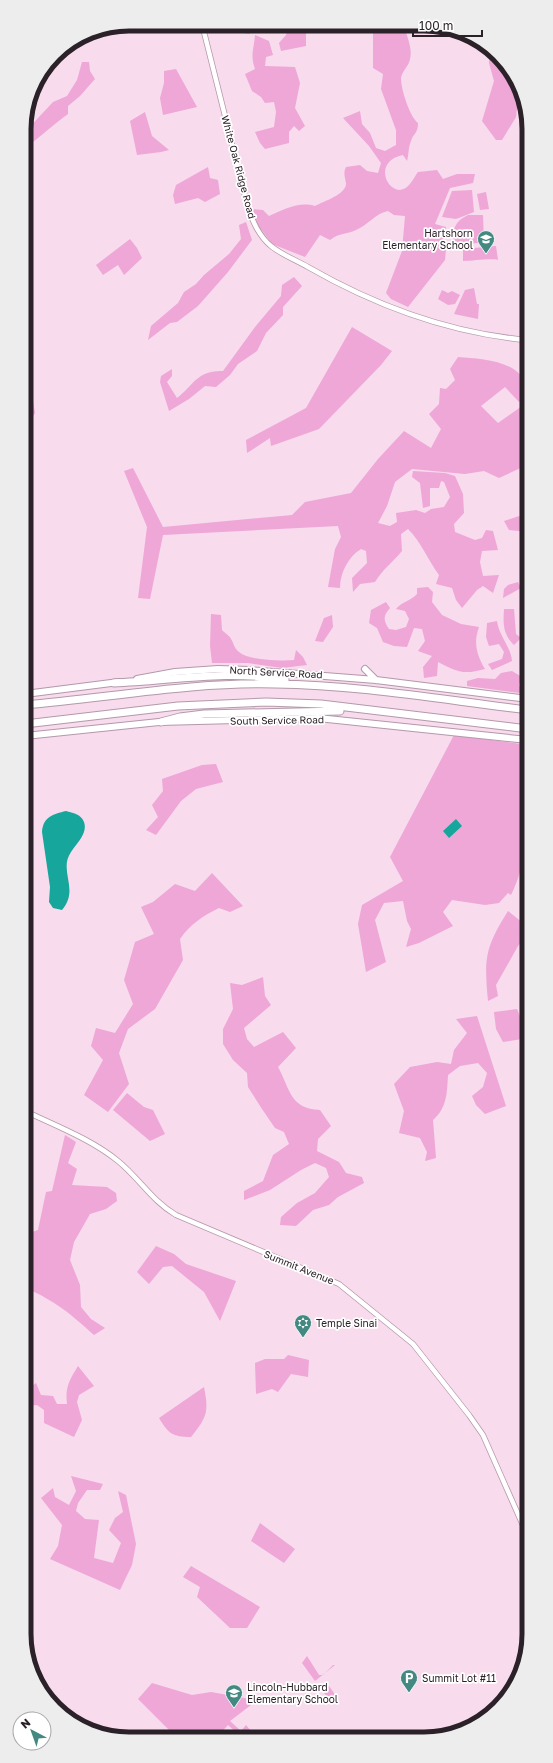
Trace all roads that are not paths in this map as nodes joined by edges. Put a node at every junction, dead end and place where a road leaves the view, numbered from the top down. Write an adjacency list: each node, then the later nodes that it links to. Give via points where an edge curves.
1 (204, 31): 2 (street, White Oak Ridge Road, via 248,208 258,231 270,246 341,286 400,311 470,333)
2 (522, 339)
3 (365, 669): 4 (main road)
4 (376, 680): 5 (main road, North Service Road, via 218,669 175,672); 8 (main road, North Service Road)
5 (114, 683): 6 (highway, via 244,675); 7 (main road, North Service Road)
6 (307, 685): 9 (highway, via 206,686); 10 (highway)
7 (31, 693)
8 (522, 698)
9 (31, 704)
10 (522, 709)
11 (388, 712): 12 (highway, via 312,710 204,714); 13 (highway, via 293,702 237,702 178,706); 14 (highway)
12 (161, 722): 15 (main road, South Service Road); 16 (main road, South Service Road, via 318,718)
13 (31, 723)
14 (522, 728)
15 (31, 735)
16 (522, 739)
17 (31, 1114): 18 (street, Summit Avenue, via 106,1152 131,1173 160,1204 176,1215 339,1284 408,1340 424,1356 483,1435)
18 (522, 1523)

